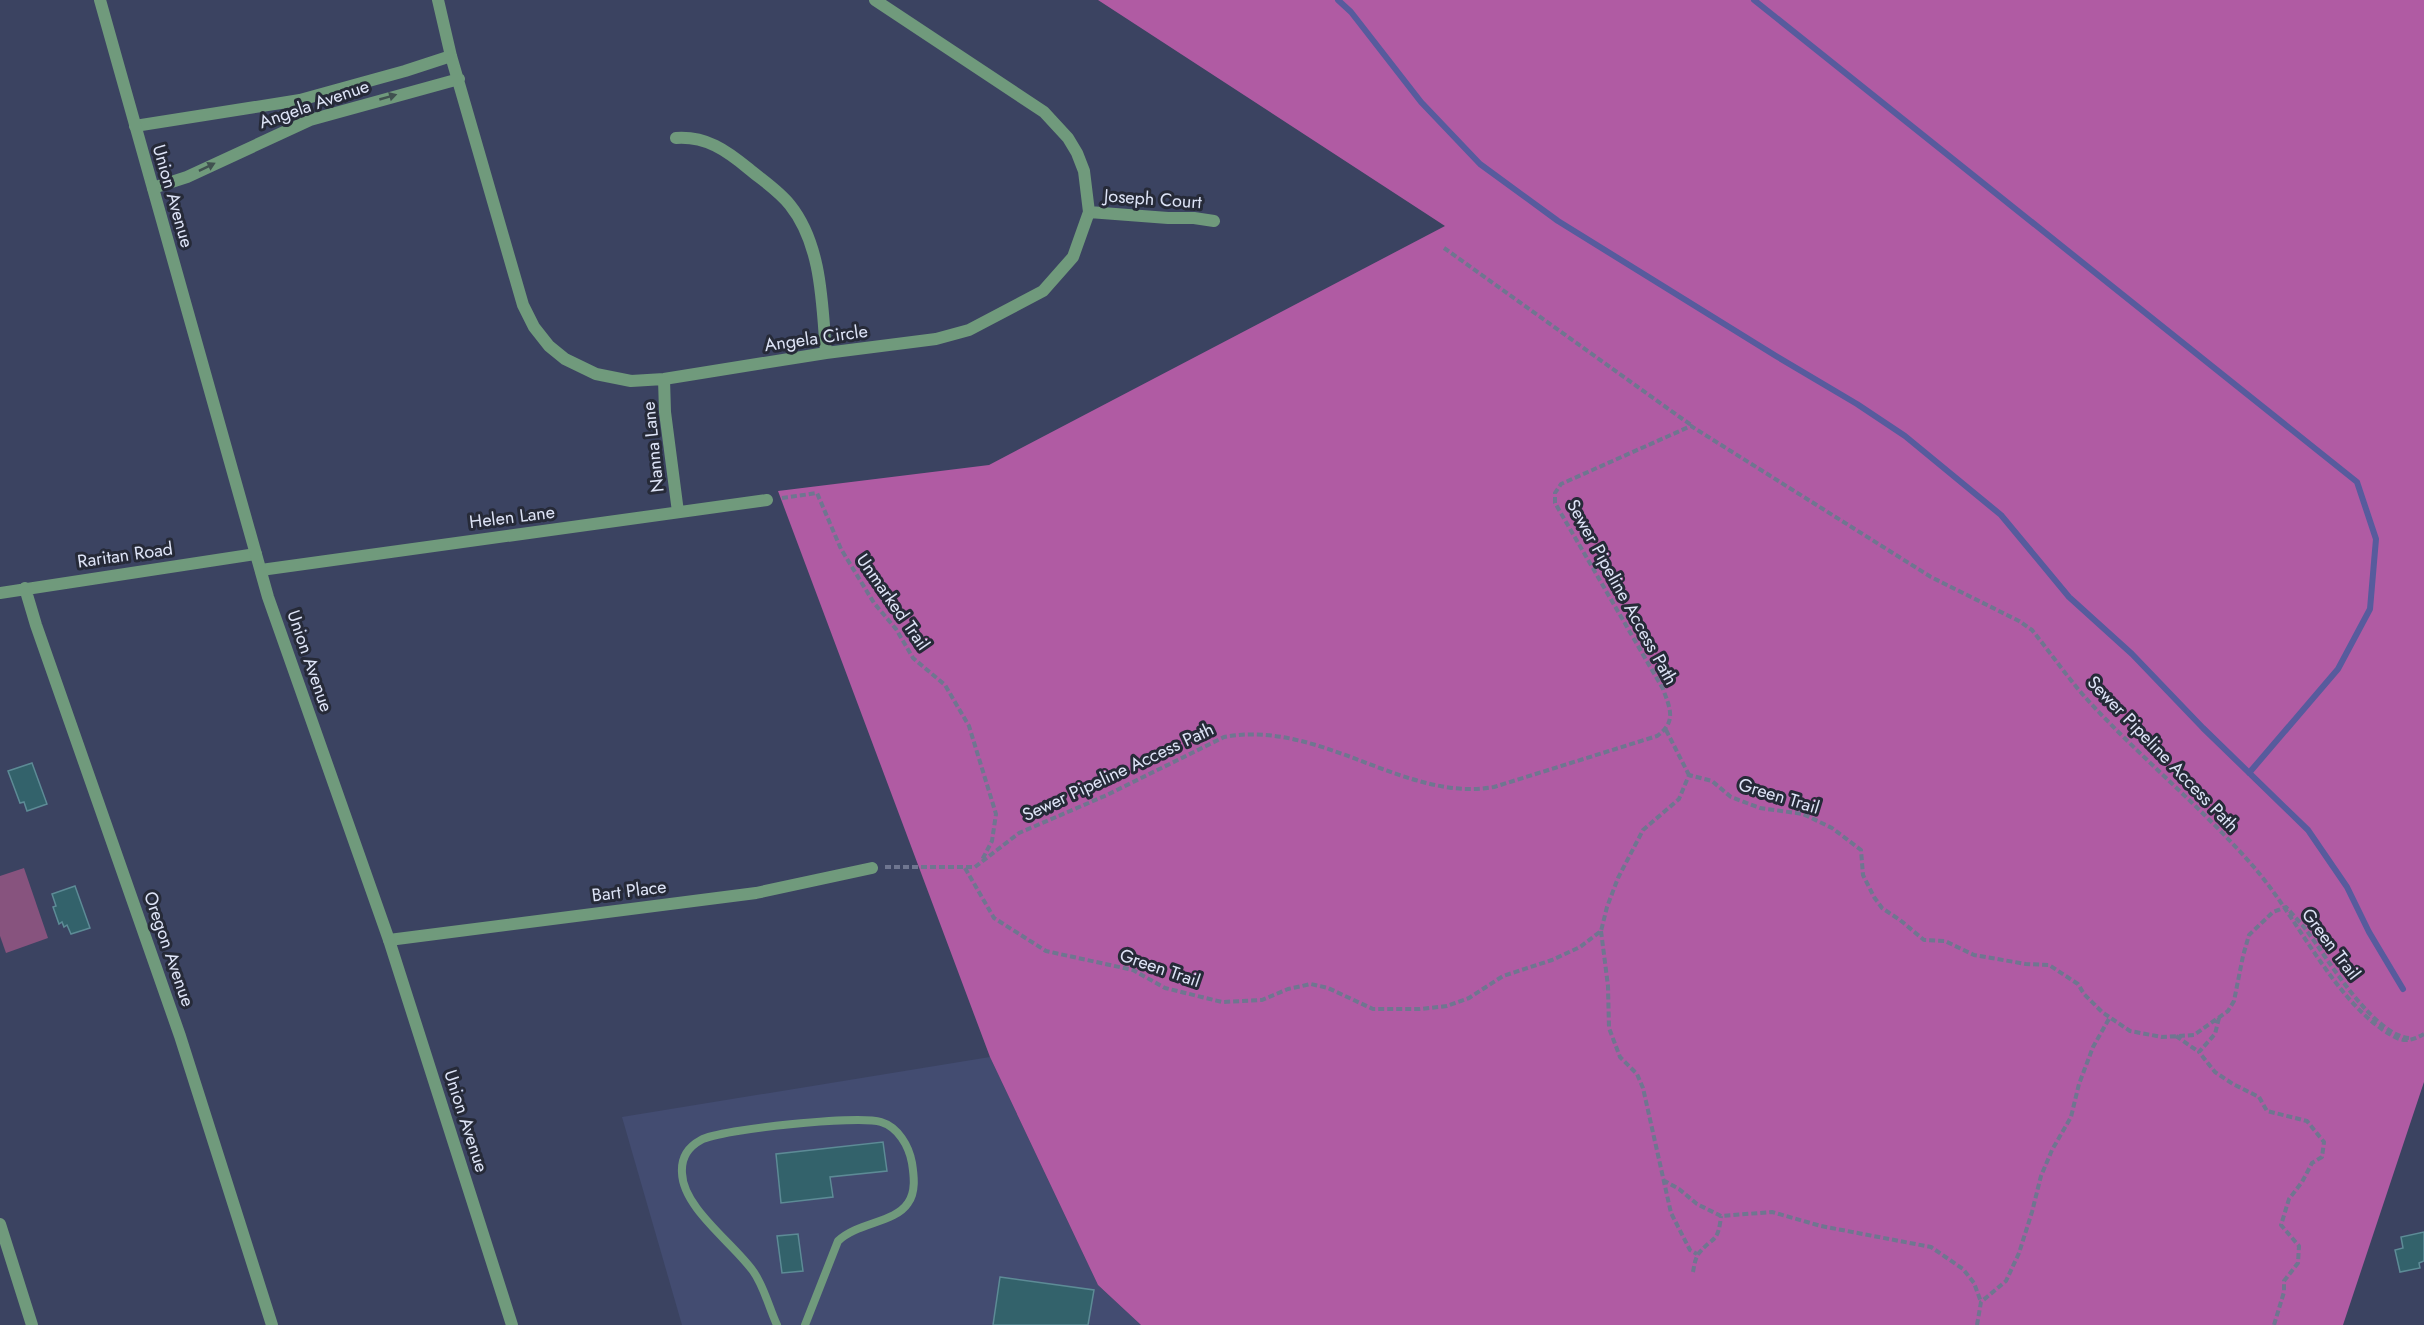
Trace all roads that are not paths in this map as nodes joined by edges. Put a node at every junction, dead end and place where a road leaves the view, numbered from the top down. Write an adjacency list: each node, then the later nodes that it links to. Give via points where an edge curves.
1 (100, 0): 6 (street, Union Avenue)
2 (438, 0): 4 (street, Angela Circle)
3 (875, 0): 9 (street, Angela Circle, via 1044,112 1077,153 1084,171)
4 (451, 56): 5 (street, Angela Circle); 6 (street, Angela Avenue, via 300,100)
5 (459, 79): 8 (street, Angela Avenue, one-way to 5, via 187,177 310,120); 12 (street, Angela Circle, via 523,305 534,327 565,359 596,375 631,381)
6 (135, 126): 8 (street, Union Avenue)
7 (675, 138): 11 (street, via 692,137 730,153 791,205 805,226 813,249)
8 (153, 188): 15 (street, Union Avenue)
9 (1089, 212): 10 (street, Joseph Court); 11 (street, Angela Circle, via 1072,257 1034,297 969,330 936,339)
10 (1214, 221)
11 (826, 353): 12 (street, Angela Circle)
12 (664, 379): 14 (street, Nanna Lane)
13 (767, 500): 14 (street, Helen Lane)
14 (678, 512): 16 (street, Helen Lane)
15 (256, 554): 16 (street, Union Avenue); 17 (street, Raritan Road)
16 (261, 570): 20 (street, Union Avenue)
17 (26, 588): 18 (street, Raritan Road); 23 (street, Oregon Avenue, via 39,636 180,1036)
18 (0, 592)
19 (872, 868): 20 (street, Bart Place, via 756,893)
20 (389, 940): 24 (street, Union Avenue)
21 (0, 1224): 22 (street)
22 (32, 1325)
23 (272, 1325)
24 (512, 1325)
25 (777, 1325): 26 (lane, via 754,1273 689,1197 682,1180 685,1155 700,1140 722,1132 837,1121 882,1122 908,1147 914,1172 912,1197 899,1213 862,1226 838,1241)
26 (805, 1325)

